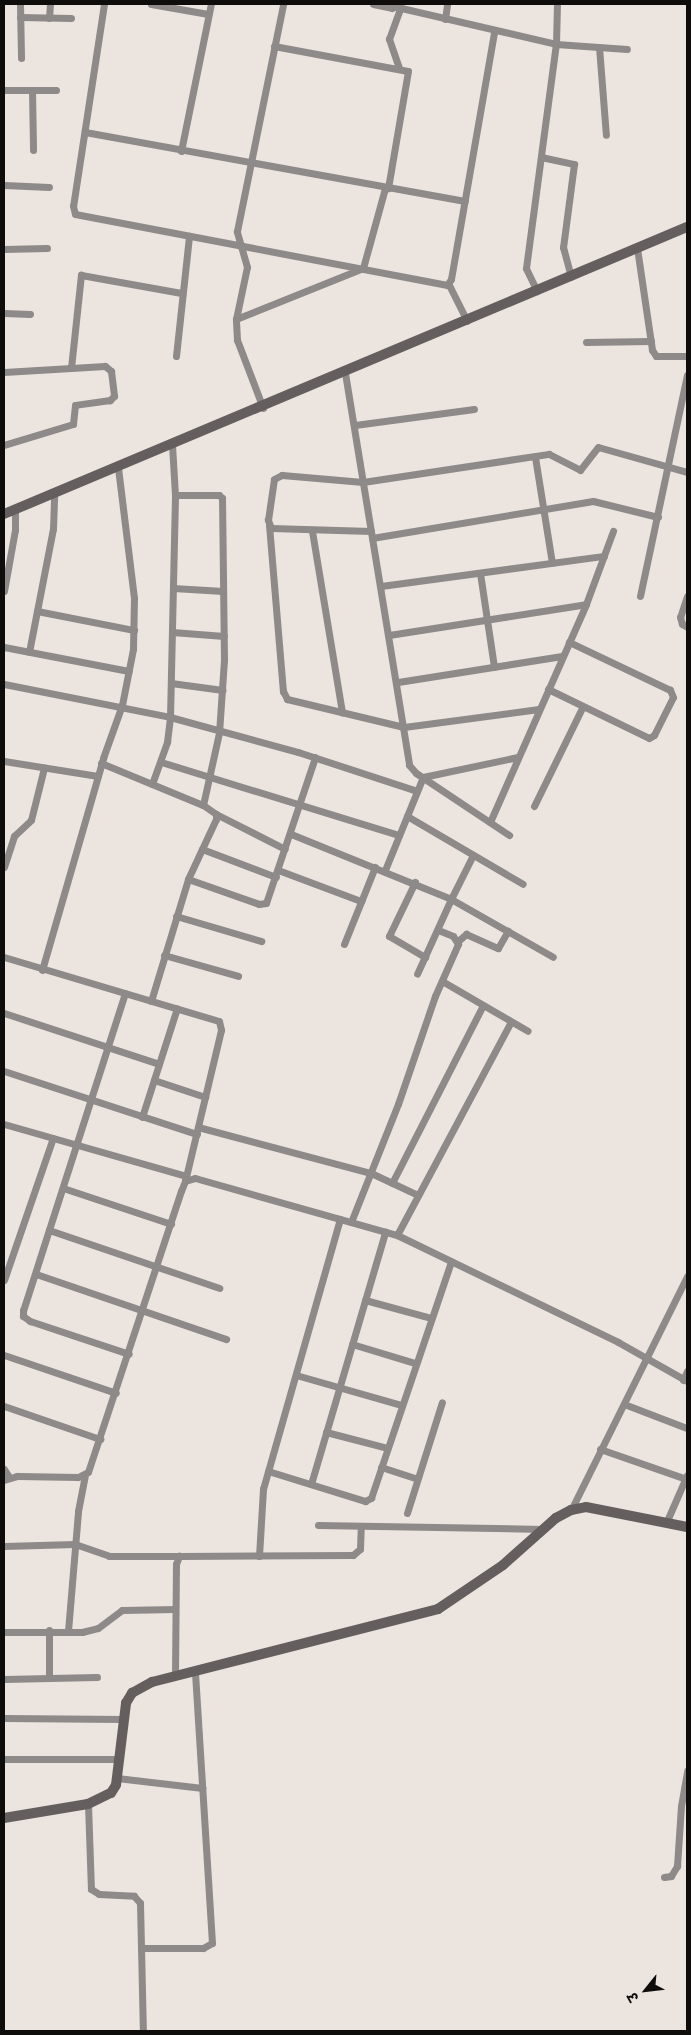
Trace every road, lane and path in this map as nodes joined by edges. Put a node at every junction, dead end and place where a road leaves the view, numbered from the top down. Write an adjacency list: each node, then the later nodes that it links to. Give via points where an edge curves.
1 (20, 4): 12 (street)
2 (50, 4): 13 (street)
3 (104, 4): 26 (street)
4 (151, 4): 11 (street)
5 (210, 4): 11 (street)
6 (283, 4): 18 (street)
7 (372, 4): 10 (street)
8 (447, 4): 15 (street)
9 (558, 4): 17 (street)
10 (399, 6): 15 (street); 22 (street, via 389,40)
11 (208, 14): 29 (street)
12 (20, 17): 13 (street); 21 (street)
13 (49, 18): 14 (street)
14 (71, 18)
15 (445, 19): 16 (street)
16 (494, 32): 17 (street); 35 (street)
17 (556, 44): 19 (street); 30 (street)
18 (274, 46): 22 (street); 31 (street)
19 (599, 47): 20 (street); 27 (street)
20 (627, 49)
21 (21, 58)
22 (399, 68): 34 (street, via 408,74)
23 (4, 90): 24 (street)
24 (32, 90): 25 (street); 28 (street)
25 (56, 90)
26 (85, 132): 29 (street); 37 (street, via 73,206 75,214)
27 (606, 135)
28 (33, 150)
29 (181, 151): 31 (street)
30 (541, 157): 43 (street, via 574,164 563,247); 45 (street, via 526,268)
31 (251, 163): 34 (street); 38 (street, via 237,231)
32 (4, 185): 33 (street)
33 (49, 187)
34 (387, 188): 35 (street); 42 (street)
35 (465, 201): 44 (street)
36 (687, 227): 40 (street)
37 (189, 236): 38 (street); 46 (street)
38 (242, 246): 42 (street); 49 (street, via 247,268)
39 (46, 248): 41 (street)
40 (638, 248): 43 (street); 51 (street)
41 (4, 250)
42 (362, 268): 44 (street); 49 (street)
43 (571, 277): 45 (street)
44 (449, 285): 50 (street)
45 (537, 291): 50 (street)
46 (181, 293): 53 (street); 55 (street, via 81,275)
47 (4, 313): 48 (street)
48 (30, 314)
49 (236, 318): 59 (street, via 240,352)
50 (467, 321): 57 (street)
51 (651, 341): 52 (street); 54 (street, via 656,356)
52 (586, 342)
53 (176, 356)
54 (687, 356)
55 (71, 368): 56 (street); 62 (street, via 108,367 113,398 79,403 75,405 73,424)
56 (4, 372)
57 (345, 373): 59 (street); 61 (street)
58 (687, 375): 66 (street)
59 (263, 408): 63 (street)
60 (474, 410): 61 (street)
61 (355, 425): 68 (street)
62 (4, 445)
63 (172, 445): 65 (street); 70 (street)
64 (535, 457): 66 (street, via 554,455 580,470 598,447); 68 (street); 71 (street)
65 (118, 467): 69 (street); 92 (street, via 130,555)
66 (669, 469): 67 (street); 74 (street)
67 (687, 472)
68 (363, 482): 75 (street, via 277,476 273,484); 78 (street)
69 (54, 494): 72 (street); 89 (street, via 53,529)
70 (175, 495): 83 (street); 85 (street, via 219,495 222,498)
71 (543, 509): 74 (street, via 600,500); 78 (street); 80 (street)
72 (15, 510): 73 (street); 84 (street, via 15,530)
73 (4, 514)
74 (658, 517): 86 (street)
75 (269, 525): 76 (street, via 276,530); 110 (street, via 284,695 291,701)
76 (312, 531): 78 (street); 110 (street)
77 (613, 531): 79 (street)
78 (372, 534): 82 (street)
79 (604, 556): 80 (street); 88 (street)
80 (552, 563): 81 (street)
81 (480, 573): 82 (street); 90 (street)
82 (381, 586): 94 (street)
83 (173, 588): 85 (street); 93 (street)
84 (4, 591)
85 (223, 591): 95 (street)
86 (640, 596)
87 (687, 596): 91 (street, via 680,617)
88 (586, 604): 90 (street); 96 (street)
89 (37, 611): 92 (street); 98 (street)
90 (487, 620): 94 (street); 100 (street)
91 (687, 627)
92 (134, 630): 101 (street)
93 (172, 632): 95 (street); 103 (street)
94 (389, 635): 102 (street)
95 (224, 636): 106 (street)
96 (568, 642): 99 (street); 108 (street, via 670,690 673,695 654,735 649,738)
97 (4, 647): 98 (street)
98 (29, 652): 101 (street)
99 (562, 656): 100 (street); 105 (street)
100 (494, 667): 102 (street)
101 (129, 671): 107 (street)
102 (398, 682): 112 (street)
103 (171, 683): 106 (street); 111 (street)
104 (4, 684): 107 (street)
105 (548, 689): 108 (street); 109 (street)
106 (223, 690): 113 (street)
107 (122, 705): 111 (street); 118 (street)
108 (584, 706): 127 (street)
109 (539, 709): 112 (street); 115 (street)
110 (342, 713): 112 (street)
111 (170, 718): 113 (street); 117 (street)
112 (404, 727): 121 (street, via 409,765)
113 (219, 733): 114 (street); 122 (street)
114 (315, 757): 124 (street); 125 (street)
115 (518, 757): 121 (street); 130 (street)
116 (4, 761): 119 (street)
117 (161, 762): 122 (street); 123 (street)
118 (101, 763): 120 (street); 123 (street)
119 (44, 768): 120 (street); 137 (street, via 31,820 14,836)
120 (98, 776): 156 (street)
121 (423, 777): 124 (street); 130 (street)
122 (211, 779): 125 (street); 126 (street)
123 (152, 784): 126 (street)
124 (417, 791): 129 (street)
125 (301, 802): 131 (street); 132 (street)
126 (204, 806): 128 (street)
127 (534, 806)
128 (216, 814): 134 (street); 135 (street)
129 (407, 816): 132 (street); 136 (street)
130 (490, 822): 133 (street)
131 (290, 834): 135 (street); 138 (street)
132 (399, 835): 139 (street)
133 (509, 835)
134 (202, 850): 140 (street); 141 (street)
135 (285, 850): 140 (street)
136 (473, 855): 143 (street); 144 (street)
137 (4, 867)
138 (375, 867): 139 (street); 145 (street)
139 (385, 870): 142 (street)
140 (277, 874): 141 (street, via 268,900 263,904); 145 (street)
141 (188, 879): 146 (street)
142 (415, 882): 144 (street); 154 (street, via 389,936)
143 (523, 884)
144 (451, 898): 147 (street); 148 (street)
145 (361, 901): 151 (street)
146 (176, 916): 149 (street); 152 (street)
147 (438, 930): 150 (street); 154 (street)
148 (508, 931): 150 (street, via 498,948 466,934); 155 (street)
149 (261, 941)
150 (458, 941): 159 (street)
151 (344, 944)
152 (164, 955): 158 (street); 161 (street)
153 (4, 957): 156 (street)
154 (425, 957): 157 (street)
155 (553, 957)
156 (42, 970): 160 (street)
157 (417, 974)
158 (238, 976)
159 (442, 981): 162 (street); 179 (street)
160 (125, 993): 161 (street); 167 (street)
161 (151, 1001): 163 (street)
162 (482, 1007): 165 (street); 181 (street)
163 (177, 1008): 168 (street); 172 (street, via 212,1018 221,1025)
164 (4, 1013): 167 (street)
165 (510, 1023): 166 (street); 183 (street)
166 (528, 1031)
167 (108, 1047): 168 (street); 173 (street)
168 (159, 1064): 171 (street)
169 (5, 1071): 170 (street); 173 (street)
170 (4, 1080)
171 (154, 1080): 172 (street); 174 (street)
172 (206, 1097): 176 (street)
173 (91, 1101): 174 (street); 178 (street)
174 (142, 1117): 176 (street)
175 (4, 1124): 177 (street)
176 (197, 1130): 179 (street); 180 (street)
177 (53, 1138): 178 (street); 194 (street)
178 (77, 1144): 180 (street); 182 (street)
179 (371, 1173): 181 (street); 185 (street)
180 (186, 1179): 184 (street, via 195,1178); 186 (street)
181 (392, 1182): 183 (street)
182 (63, 1188): 186 (street); 187 (street)
183 (418, 1195): 189 (street)
184 (340, 1219): 185 (street); 206 (street)
185 (351, 1222): 188 (street)
186 (171, 1224): 191 (street)
187 (50, 1230): 191 (street); 192 (street)
188 (385, 1232): 189 (street); 196 (street)
189 (397, 1236): 190 (street)
190 (450, 1262): 198 (street); 203 (street)
191 (157, 1268): 195 (street); 197 (street)
192 (36, 1274): 197 (street); 201 (street, via 23,1310 26,1320)
193 (687, 1276): 203 (street)
194 (4, 1280)
195 (219, 1288)
196 (365, 1300): 198 (street); 200 (street)
197 (144, 1310): 199 (street); 201 (street)
198 (431, 1318): 204 (street)
199 (226, 1339)
200 (352, 1344): 204 (street); 208 (street)
201 (129, 1354): 209 (street)
202 (4, 1355): 209 (street)
203 (648, 1359): 207 (street); 211 (street)
204 (415, 1362): 212 (street)
205 (687, 1371): 207 (street)
206 (296, 1375): 208 (street); 221 (street)
207 (685, 1380)
208 (340, 1387): 212 (street); 215 (street)
209 (116, 1393): 216 (street)
210 (442, 1402): 225 (street)
211 (624, 1404): 214 (street); 218 (street)
212 (401, 1405): 217 (street)
213 (4, 1406): 216 (street)
214 (687, 1428)
215 (326, 1432): 217 (street); 226 (street)
216 (100, 1439): 222 (street)
217 (387, 1448): 219 (street)
218 (600, 1449): 223 (street); 227 (street)
219 (381, 1467): 225 (street); 226 (street, via 372,1497 367,1501)
220 (4, 1469): 224 (street)
221 (268, 1471): 226 (street); 237 (street, via 260,1503)
222 (86, 1474): 224 (street); 234 (street)
223 (686, 1477): 229 (street)
224 (6, 1479)
225 (417, 1479): 228 (street)
226 (311, 1484)
227 (571, 1510): 229 (street, via 586,1507); 233 (street)
228 (407, 1513)
229 (666, 1523): 232 (street)
230 (318, 1525): 231 (street)
231 (361, 1526): 233 (street); 237 (street, via 360,1549 353,1555)
232 (687, 1527)
233 (543, 1529): 242 (street, via 504,1565 438,1609)
234 (75, 1544): 235 (street); 236 (street, via 109,1556); 240 (street)
235 (4, 1546)
236 (179, 1556): 237 (street); 238 (street)
237 (259, 1556)
238 (175, 1609): 240 (street, via 128,1608 90,1631); 243 (street)
239 (49, 1630): 240 (street); 241 (street); 245 (street)
240 (68, 1631)
241 (4, 1632)
242 (195, 1671): 243 (street); 253 (street)
243 (175, 1676): 248 (street, via 152,1682 132,1693 126,1702)
244 (97, 1677): 245 (street)
245 (49, 1678): 246 (street)
246 (4, 1679)
247 (4, 1718): 248 (street)
248 (123, 1719): 250 (street)
249 (4, 1758): 250 (street)
250 (120, 1759): 252 (street)
251 (687, 1771): 256 (street, via 677,1866 671,1876)
252 (117, 1778): 253 (street); 254 (street, via 112,1792)
253 (202, 1788): 257 (street, via 212,1943 203,1948)
254 (88, 1804): 255 (street); 257 (street, via 91,1890 138,1899)
255 (4, 1818)
256 (664, 1877)
257 (141, 1948): 258 (street)
258 (143, 2031)

